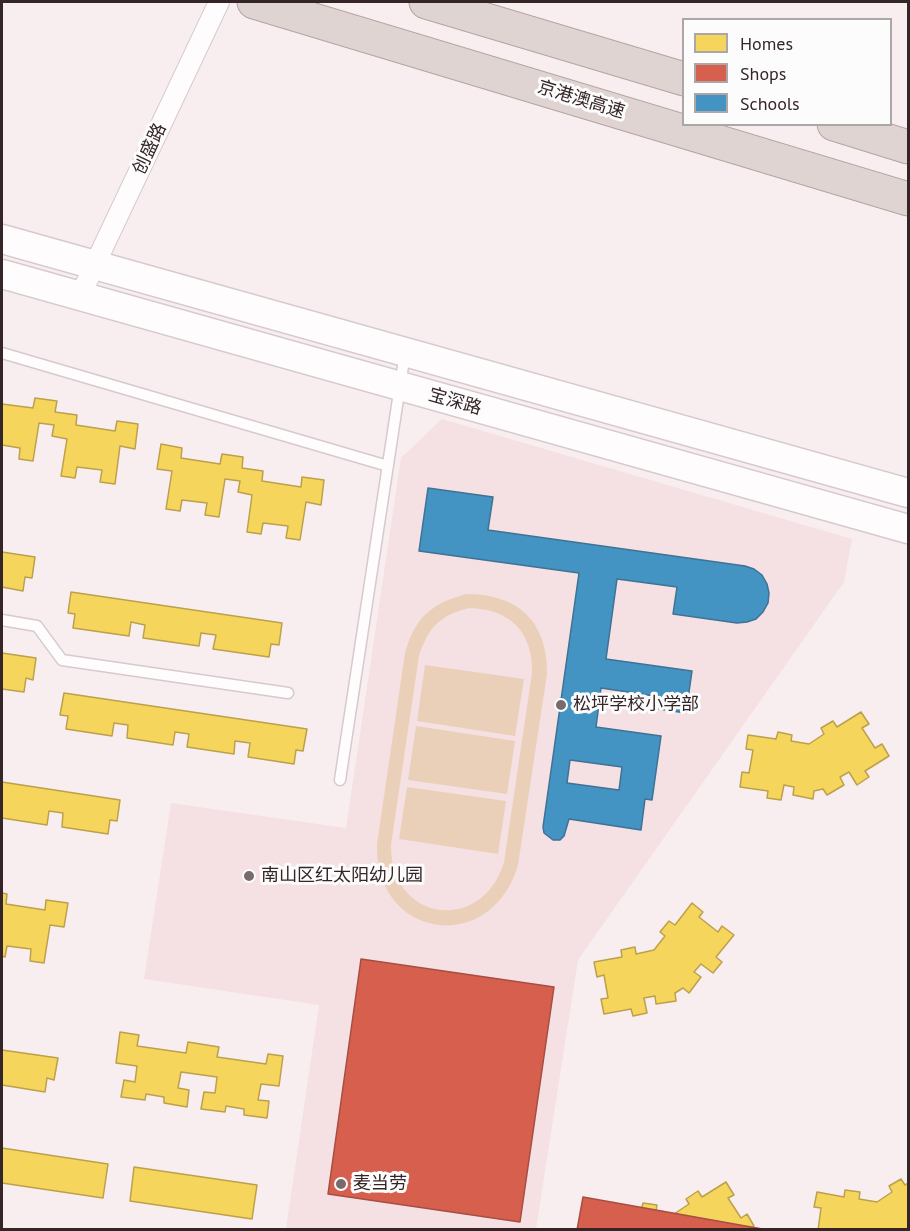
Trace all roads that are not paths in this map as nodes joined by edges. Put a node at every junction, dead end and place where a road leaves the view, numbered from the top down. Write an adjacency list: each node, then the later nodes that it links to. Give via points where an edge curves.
1 (219, 2): 9 (street, 创盛路)
2 (254, 2): 7 (highway, 京港澳高速)
3 (426, 2): 4 (highway)
4 (682, 78)
5 (841, 126): 6 (highway)
6 (909, 147)
7 (909, 200)
8 (2, 239): 9 (street, 宝深路)
9 (95, 265): 11 (street, 创盛路); 12 (street, 宝深路)
10 (2, 274): 11 (street, 宝深路)
11 (80, 296): 14 (street, 宝深路)
12 (405, 352): 14 (lane); 16 (street, 宝深路)
13 (2, 353): 15 (lane)
14 (400, 386): 15 (lane); 17 (street, 宝深路)
15 (388, 466): 20 (lane)
16 (909, 493)
17 (909, 529)
18 (2, 620): 19 (lane, via 37,626 62,660)
19 (288, 693)
20 (340, 780)

